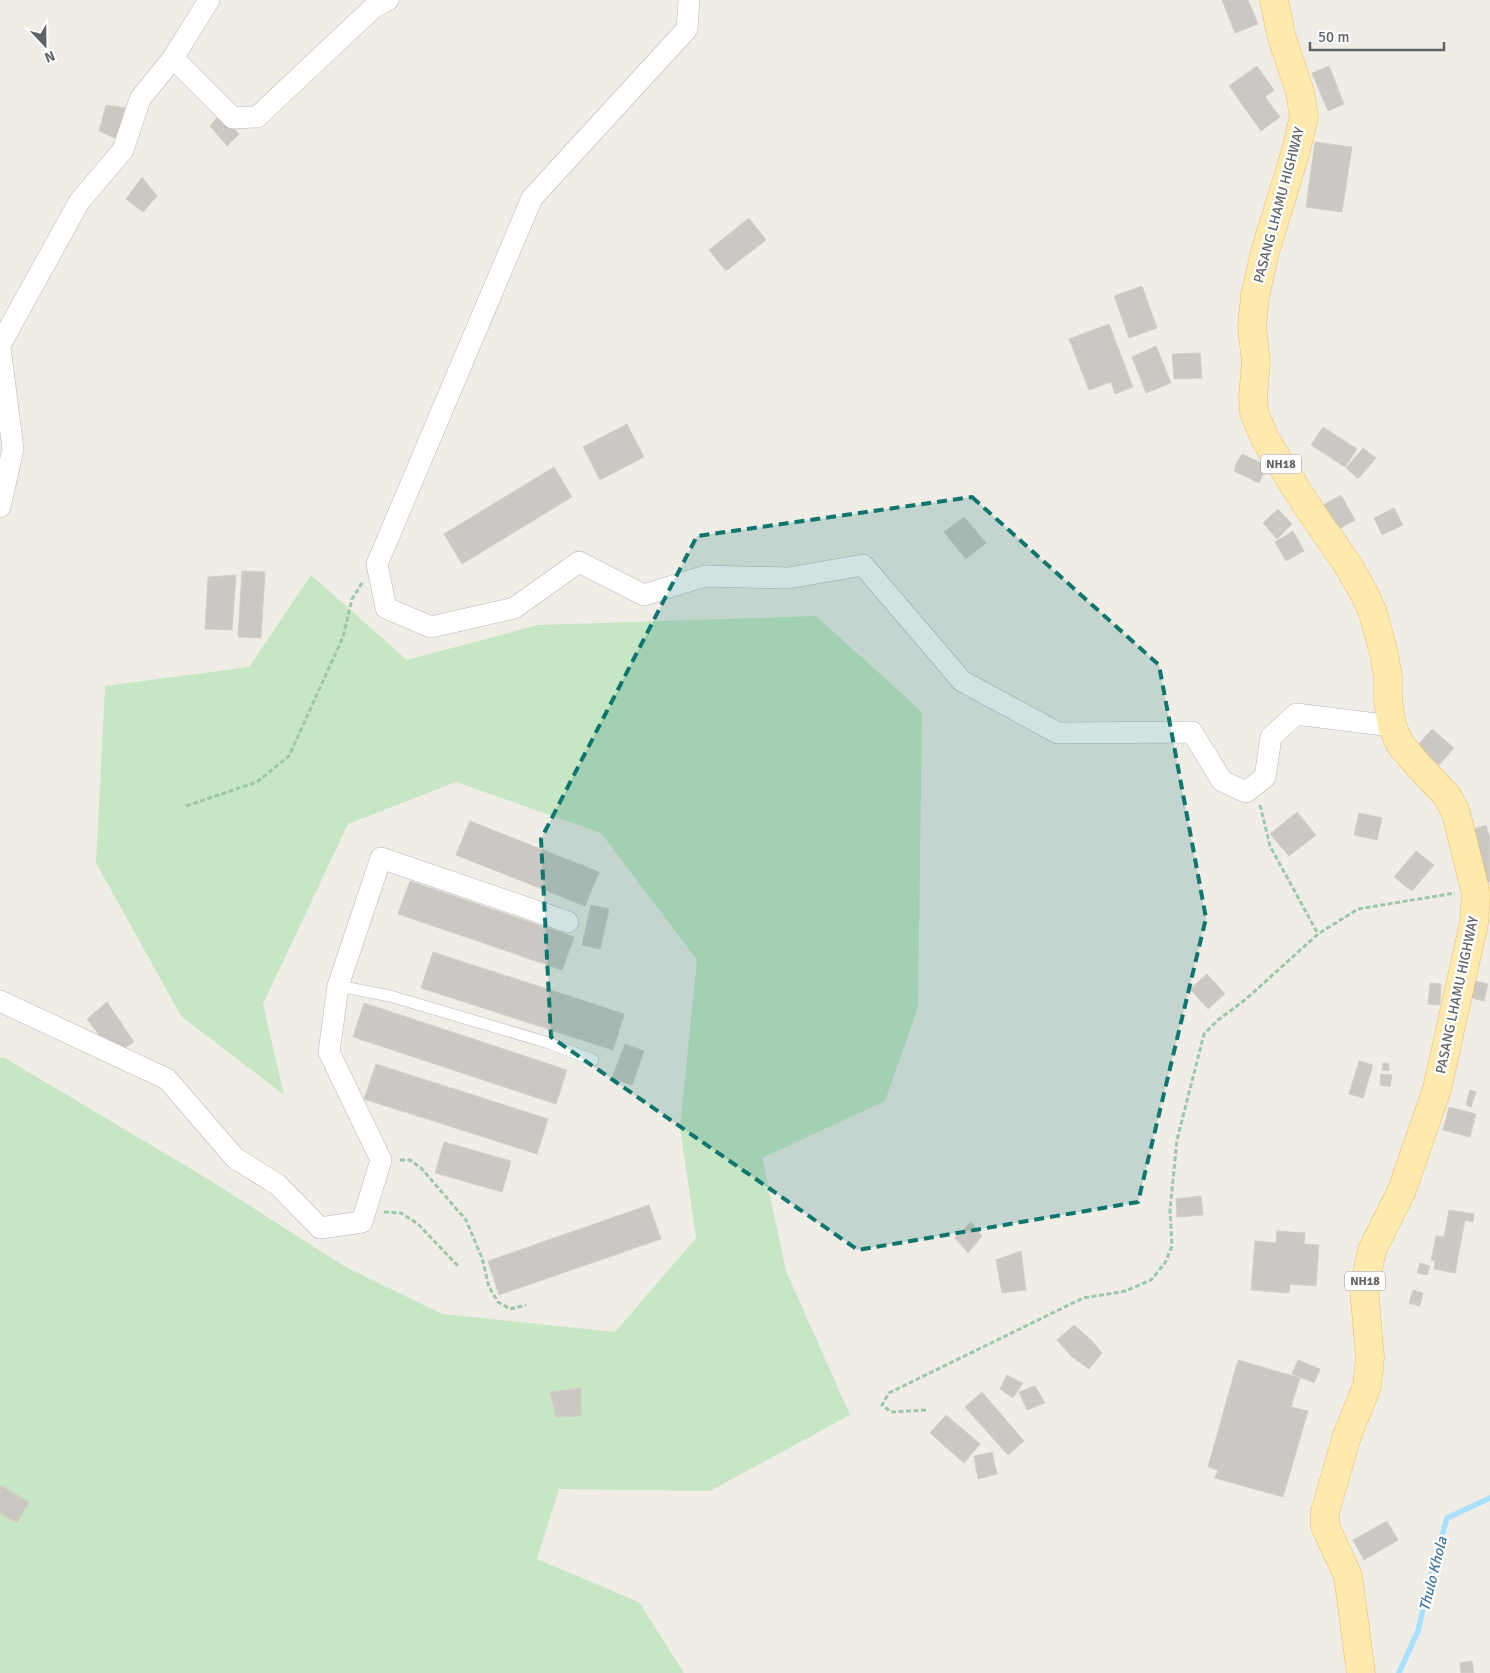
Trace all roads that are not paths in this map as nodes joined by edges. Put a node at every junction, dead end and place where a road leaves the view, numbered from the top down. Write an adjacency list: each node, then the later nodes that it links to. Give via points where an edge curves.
1 (209, 0): 5 (street)
2 (388, 0): 5 (street, via 374,7 257,117 233,118)
3 (689, 0): 8 (street, via 687,29 532,198 377,564 386,608 431,627 514,608 579,562 644,595 705,576 788,578 863,565 962,681 1058,733 1192,732 1222,781 1246,792 1265,777 1271,736 1296,714)
4 (1274, 0): 8 (main road, PASANG LHAMU HIGHWAY / NH18, via 1304,117 1255,296 1252,327 1256,362 1254,412 1265,439 1306,506 1348,565 1373,613 1388,677)
5 (173, 58): 6 (street, via 140,99 123,150 79,202)
6 (0, 346): 7 (street, via 13,449)
7 (0, 507)
8 (1392, 726): 13 (main road, PASANG LHAMU HIGHWAY / NH18, via 1400,744 1448,797 1456,813 1476,894 1474,923 1438,1089 1402,1190 1372,1250 1364,1288 1370,1358 1367,1386 1347,1436 1325,1512 1325,1526 1348,1576)
9 (568, 922): 10 (street, via 380,858)
10 (338, 986): 11 (street, via 329,1052 382,1160 362,1222 320,1228 278,1185 235,1158 168,1079); 12 (lane, via 390,996)
11 (0, 1001)
12 (593, 1060)
13 (1361, 1673)

